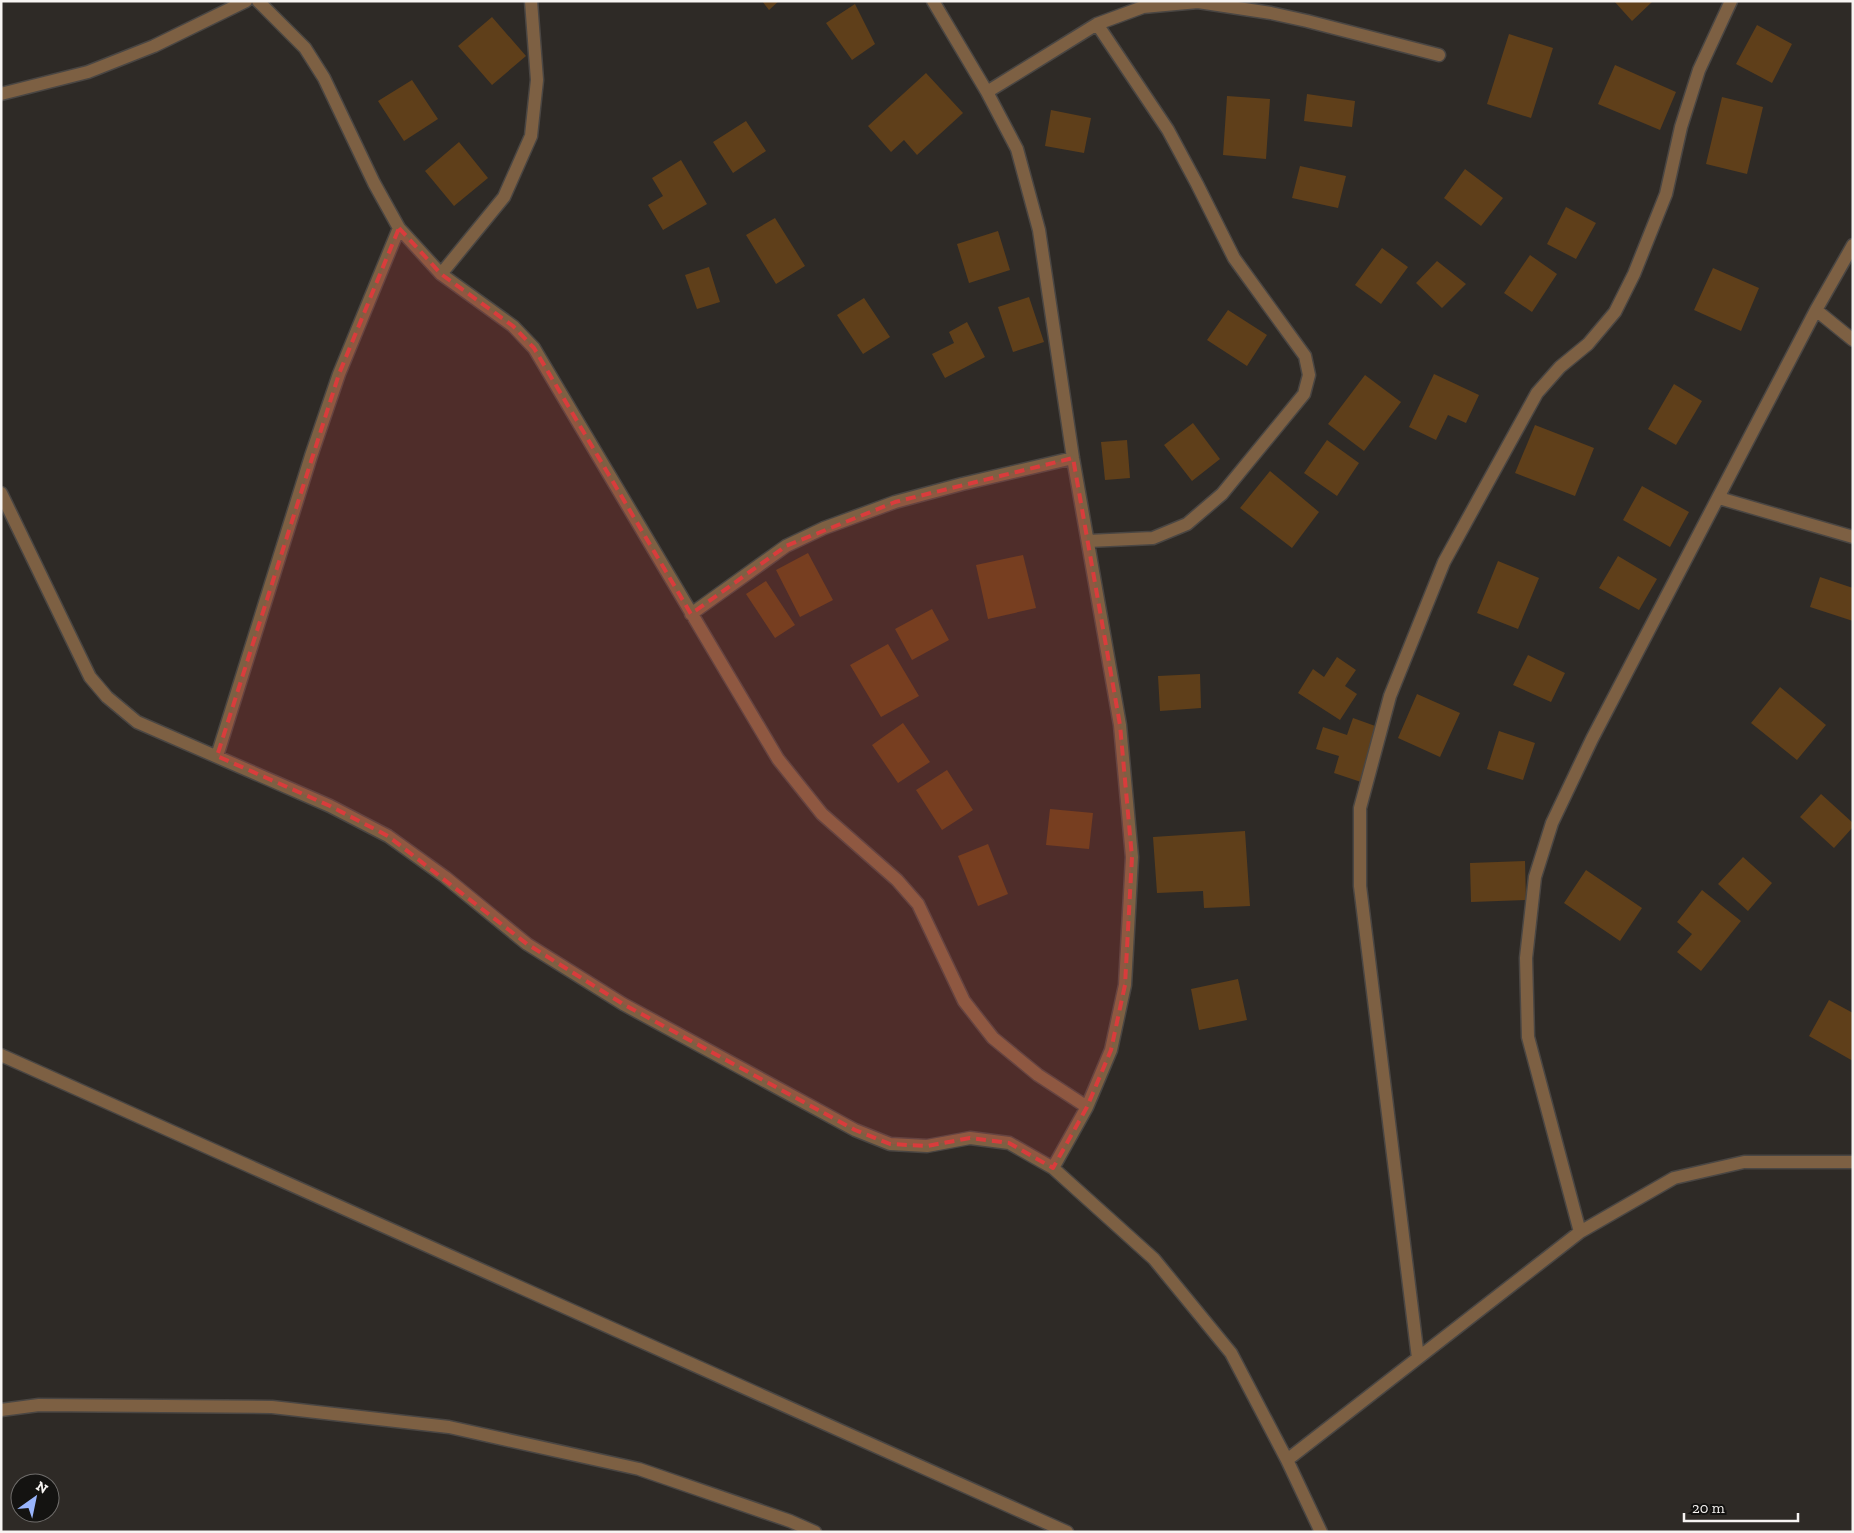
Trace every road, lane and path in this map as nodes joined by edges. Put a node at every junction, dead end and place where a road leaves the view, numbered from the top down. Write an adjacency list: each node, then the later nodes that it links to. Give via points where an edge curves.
1 (246, 1): 10 (street, via 154,46 88,72)
2 (258, 1): 11 (street, via 305,48 324,78)
3 (531, 1): 13 (street, via 537,80 531,136 504,197)
4 (933, 1): 9 (street)
5 (1731, 1): 28 (street, via 1699,70 1666,194 1615,312 1588,344 1560,367 1537,393 1444,562 1390,696 1360,808 1360,886)
6 (1234, 4): 7 (street, via 1198,2 1143,7); 8 (street)
7 (1097, 24): 9 (street); 20 (street, via 1168,130 1234,258 1305,356 1309,376 1304,394 1222,494 1187,524 1154,538)
8 (1439, 55)
9 (987, 92): 16 (street, via 1017,149 1039,230)
10 (1, 94)
11 (399, 228): 13 (street); 22 (street, via 338,374)
12 (1853, 245): 14 (street)
13 (441, 274): 21 (street, via 513,326 534,348)
14 (1816, 310): 15 (street); 18 (street)
15 (1853, 340)
16 (1073, 458): 20 (street); 21 (street, via 895,502 824,528 786,546)
17 (1, 493): 22 (street, via 90,677 107,697 137,722)
18 (1719, 498): 19 (street); 27 (street, via 1592,739 1552,823 1535,877 1526,958 1528,1037)
19 (1853, 537)
20 (1088, 542): 24 (street, via 1120,725 1132,856 1125,985 1112,1050)
21 (691, 614): 24 (street, via 778,759 822,814 897,880 918,904 964,1001 993,1038 1038,1075)
22 (217, 756): 26 (street, via 330,806 388,836 445,877 527,944 622,1004 855,1130 890,1144 927,1146 970,1138 1009,1144)
23 (1, 1055): 32 (street)
24 (1087, 1107): 26 (street)
25 (1853, 1162): 27 (street, via 1744,1162 1674,1178)
26 (1053, 1168): 30 (street, via 1154,1258 1231,1353)
27 (1580, 1232): 28 (street)
28 (1418, 1358): 30 (street)
29 (1, 1410): 31 (street, via 39,1405 272,1407 449,1427 638,1469)
30 (1287, 1460): 33 (street)
31 (815, 1532)
32 (1068, 1532)
33 (1321, 1532)

